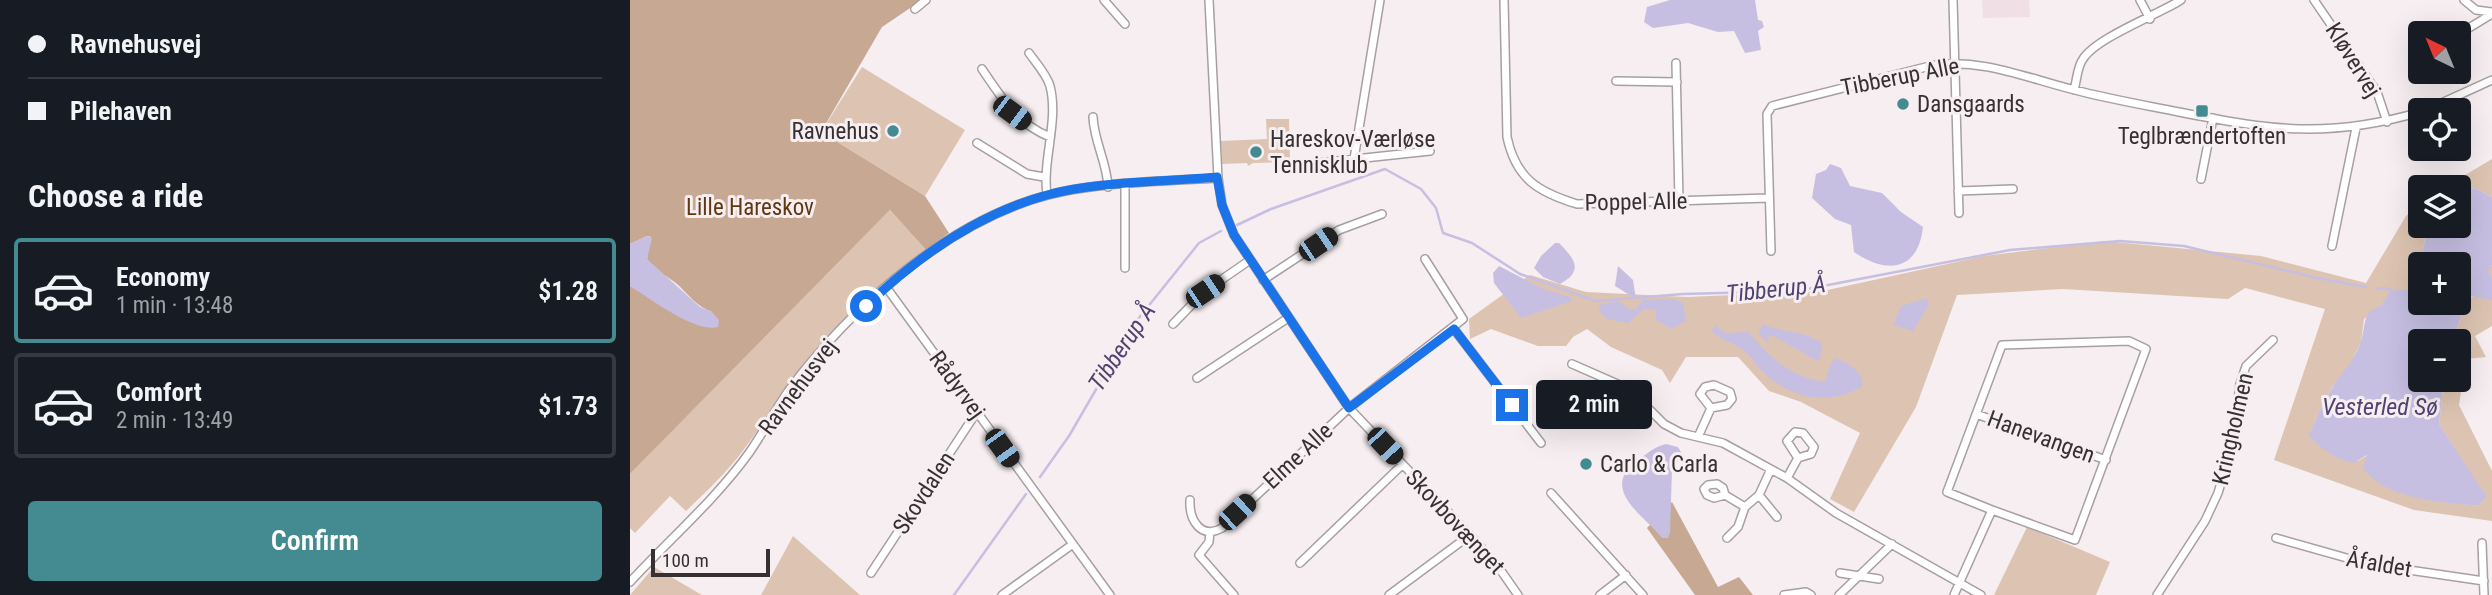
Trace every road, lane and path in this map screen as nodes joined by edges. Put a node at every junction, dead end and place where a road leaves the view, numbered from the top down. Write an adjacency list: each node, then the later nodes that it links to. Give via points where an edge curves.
1 (926, 0): 11 (street)
2 (1104, 0): 14 (street)
3 (1209, 0): 36 (street, Skovbovænget)
4 (1380, 0): 33 (street)
5 (1504, 0): 44 (street, Poppel Alle, via 1507,137 1512,158 1524,176 1550,195 1577,204)
6 (1953, 0): 17 (street)
7 (2140, 0): 13 (street)
8 (2181, 0): 13 (street)
9 (2314, 0): 28 (street, Kløvervej, via 2377,92)
10 (2464, 0): 12 (street, via 2476,10)
11 (915, 9)
12 (2492, 13): 15 (street)
13 (2150, 19): 23 (street, via 2101,41 2088,52)
14 (1125, 24)
15 (2471, 26)
16 (1030, 53): 30 (street, via 1050,85)
17 (1955, 62): 23 (street, Tibberup Alle, via 1975,63); 41 (street); 43 (street, Tibberup Alle, via 1772,106 1767,114)
18 (1676, 63): 22 (street)
19 (982, 69): 30 (street, via 1012,113)
20 (2492, 79): 24 (street)
21 (1616, 81): 22 (street)
22 (1677, 82): 44 (street)
23 (2074, 90): 27 (street, Tibberup Alle)
24 (2452, 98)
25 (2408, 116): 28 (street, Tibberup Alle)
26 (1093, 117): 39 (street)
27 (2213, 118): 29 (street, Tibberup Alle, via 2280,130); 37 (street)
28 (2387, 122): 29 (street, Tibberup Alle)
29 (2356, 128): 47 (street)
30 (1050, 137): 35 (street)
31 (977, 143): 35 (street, via 1027,174)
32 (1430, 151): 33 (street)
33 (1354, 159): 34 (street)
34 (1299, 165)
35 (1044, 177): 42 (street)
36 (1217, 177): 38 (street, Ravnehusvej); 50 (street, Skovbovænget, via 1222,205)
37 (2200, 178)
38 (1125, 186): 39 (street, Ravnehusvej); 51 (street)
39 (1108, 187): 42 (street, Ravnehusvej)
40 (2012, 190): 41 (street)
41 (1958, 191): 46 (street)
42 (1046, 195): 53 (street, Ravnehusvej, via 968,228)
43 (1768, 198): 44 (street, Poppel Alle); 48 (street, Tibberup Alle)
44 (1679, 201)
45 (1382, 214): 52 (street, via 1339,230)
46 (1959, 214)
47 (2332, 246)
48 (1771, 251)
49 (1425, 259): 56 (street, via 1464,319)
50 (1250, 260): 52 (street, Skovbovænget); 55 (street, via 1205,291)
51 (1125, 268)
52 (1263, 280): 54 (street, Skovbovænget)
53 (886, 287): 63 (street, Rådyrvej); 94 (street, Ravnehusvej, via 827,345 731,475)
54 (1288, 318): 59 (street); 61 (street, Skovbovænget)
55 (1173, 324)
56 (1454, 329): 61 (street, Elme Alle); 67 (street)
57 (2273, 340): 108 (street, Kringholmen, via 2246,366 2233,443 2218,493)
58 (1573, 365): 60 (street)
59 (1197, 378)
60 (1615, 383): 65 (street, via 1604,407); 66 (street, via 1629,389 1664,424)
61 (1349, 408): 70 (street, Skovbovænget); 80 (street, Elme Alle, via 1222,528)
62 (1711, 408): 66 (street)
63 (976, 413): 85 (street, Rådyrvej); 88 (street, Skovdalen)
64 (1976, 414): 69 (street, Hanevangen); 69 (street, Hanevangen, via 2002,345 2129,341 2147,349); 78 (street, Hanevangen, via 1947,492)
65 (1609, 415)
66 (1699, 437): 71 (street, via 1723,443)
67 (1541, 443)
68 (1798, 458): 72 (street)
69 (2106, 460): 78 (street, Hanevangen, via 2075,540)
70 (1402, 465): 81 (street, Skovbovænget); 87 (street)
71 (1770, 471): 72 (street); 75 (street)
72 (1787, 478): 86 (street, via 1836,513)
73 (1551, 493): 90 (street)
74 (1725, 495): 77 (street)
75 (1759, 495): 77 (street); 79 (street)
76 (1190, 500): 80 (street, via 1194,523)
77 (1745, 507): 82 (street, via 1738,527)
78 (1992, 510): 95 (street)
79 (1777, 517)
80 (1210, 532): 98 (street, via 1199,555)
81 (1470, 535): 99 (street); 100 (street, Skovbovænget)
82 (1727, 538)
83 (2276, 538): 93 (street, Åfaldet, via 2368,564)
84 (2482, 542): 93 (street)
85 (1073, 544): 96 (street); 97 (street, Rådyrvej)
86 (1892, 544): 91 (street); 95 (street)
87 (1300, 563)
88 (871, 573)
89 (1840, 573): 91 (street)
90 (1626, 575): 101 (street); 102 (street)
91 (1860, 576): 92 (street); 105 (street)
92 (1879, 579)
93 (2484, 581): 109 (street)
94 (630, 582)
95 (1962, 583): 106 (street); 107 (street)
96 (1002, 595)
97 (1110, 595)
98 (1234, 595)
99 (1389, 595)
100 (1518, 595)
101 (1600, 595)
102 (1643, 595)
103 (1784, 595): 104 (street)
104 (1811, 595)
105 (1839, 595)
106 (1954, 595)
107 (1982, 595)
108 (2157, 595)
109 (2484, 595)

